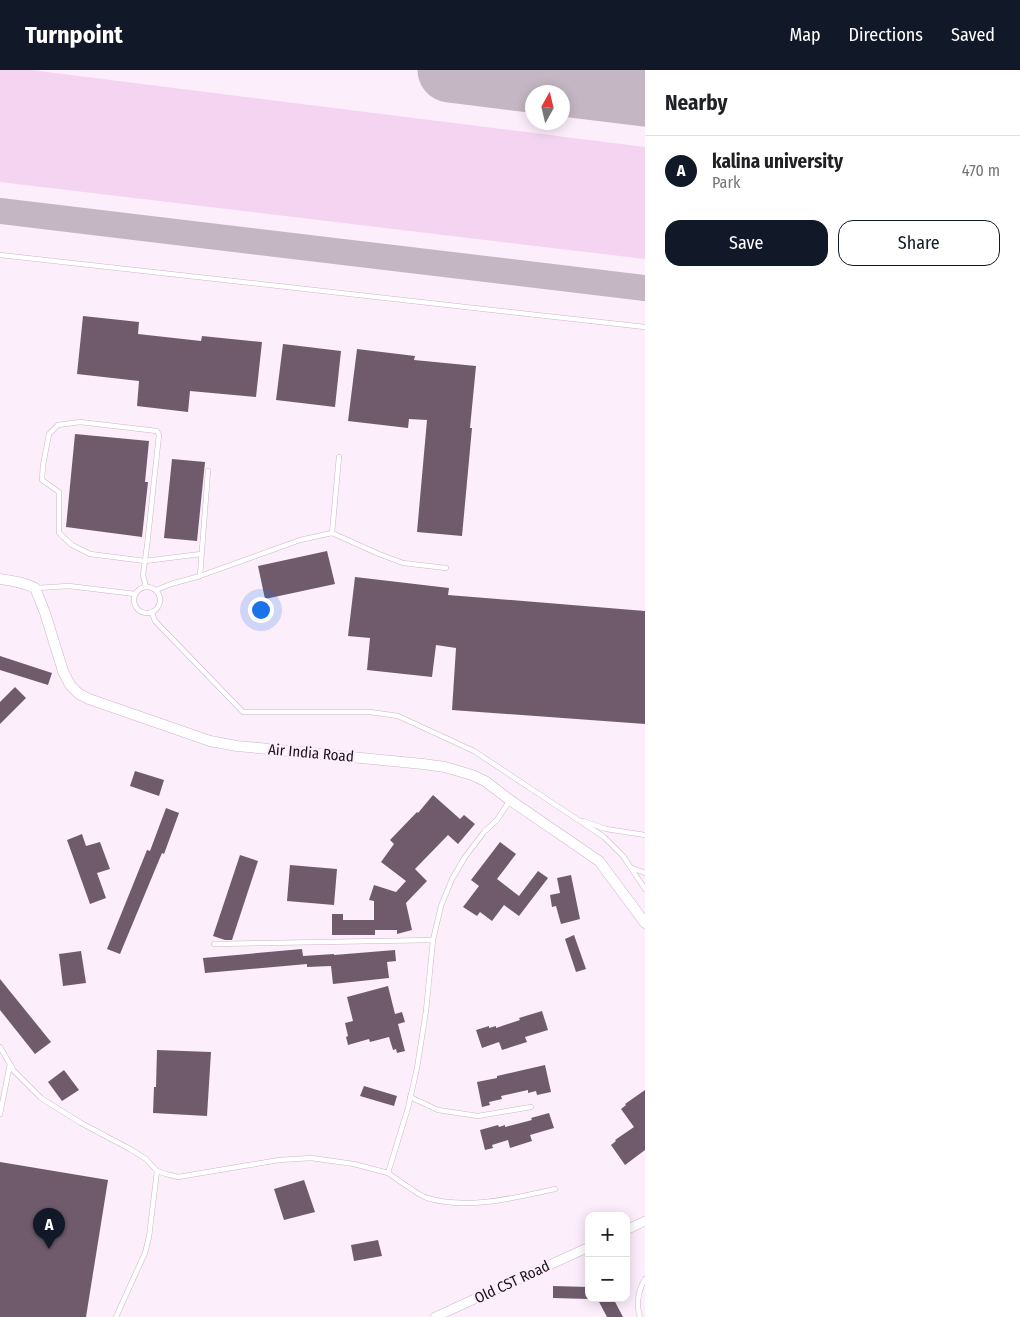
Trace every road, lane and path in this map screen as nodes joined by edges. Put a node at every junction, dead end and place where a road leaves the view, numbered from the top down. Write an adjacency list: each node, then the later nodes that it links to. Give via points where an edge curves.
1 (0, 255): 2 (lane)
2 (645, 327)
3 (339, 457): 5 (lane)
4 (208, 471): 6 (lane)
5 (332, 533): 8 (lane, via 404,562); 9 (lane, via 300,540)
6 (201, 554): 7 (lane); 9 (lane)
7 (145, 561): 7 (lane, via 157,431 80,422 58,425 49,434 42,480 59,492 59,532 72,546 90,554); 11 (lane, via 143,575)
8 (446, 568)
9 (200, 576): 13 (lane)
10 (0, 579): 12 (street)
11 (146, 587): 13 (lane); 14 (lane)
12 (35, 588): 14 (lane, via 69,586); 16 (street, Air India Road, via 63,671 70,685 90,699 236,746 445,767 485,781)
13 (156, 590): 15 (lane, via 160,603)
14 (135, 594): 15 (lane, via 136,608 142,613)
15 (152, 613): 17 (lane, via 155,621 243,712 370,712 398,716 474,751)
16 (510, 800): 22 (street, Air India Road, via 599,860); 23 (lane, via 465,856 452,879 441,906)
17 (577, 820): 18 (lane, via 606,829); 19 (lane, via 604,838)
18 (645, 835)
19 (631, 867): 20 (lane); 21 (lane)
20 (645, 873)
21 (645, 889)
22 (645, 923)
23 (434, 940): 24 (lane); 27 (lane, via 426,1010)
24 (214, 944)
25 (0, 1047): 26 (lane)
26 (10, 1064): 29 (lane); 30 (lane, via 41,1098 146,1159)
27 (410, 1097): 28 (lane, via 438,1110 478,1116); 31 (lane)
28 (531, 1108)
29 (0, 1114)
30 (157, 1171): 31 (lane, via 178,1177 279,1160 311,1158); 38 (lane, via 145,1254)
31 (388, 1173): 32 (lane, via 426,1198 458,1203 507,1200)
32 (554, 1189)
33 (645, 1221): 34 (street)
34 (630, 1228)
35 (585, 1248): 39 (street, Old CST Road)
36 (645, 1279): 37 (lane, via 639,1295)
37 (640, 1315): 40 (lane)
38 (116, 1317)
39 (435, 1317)
40 (645, 1317)

